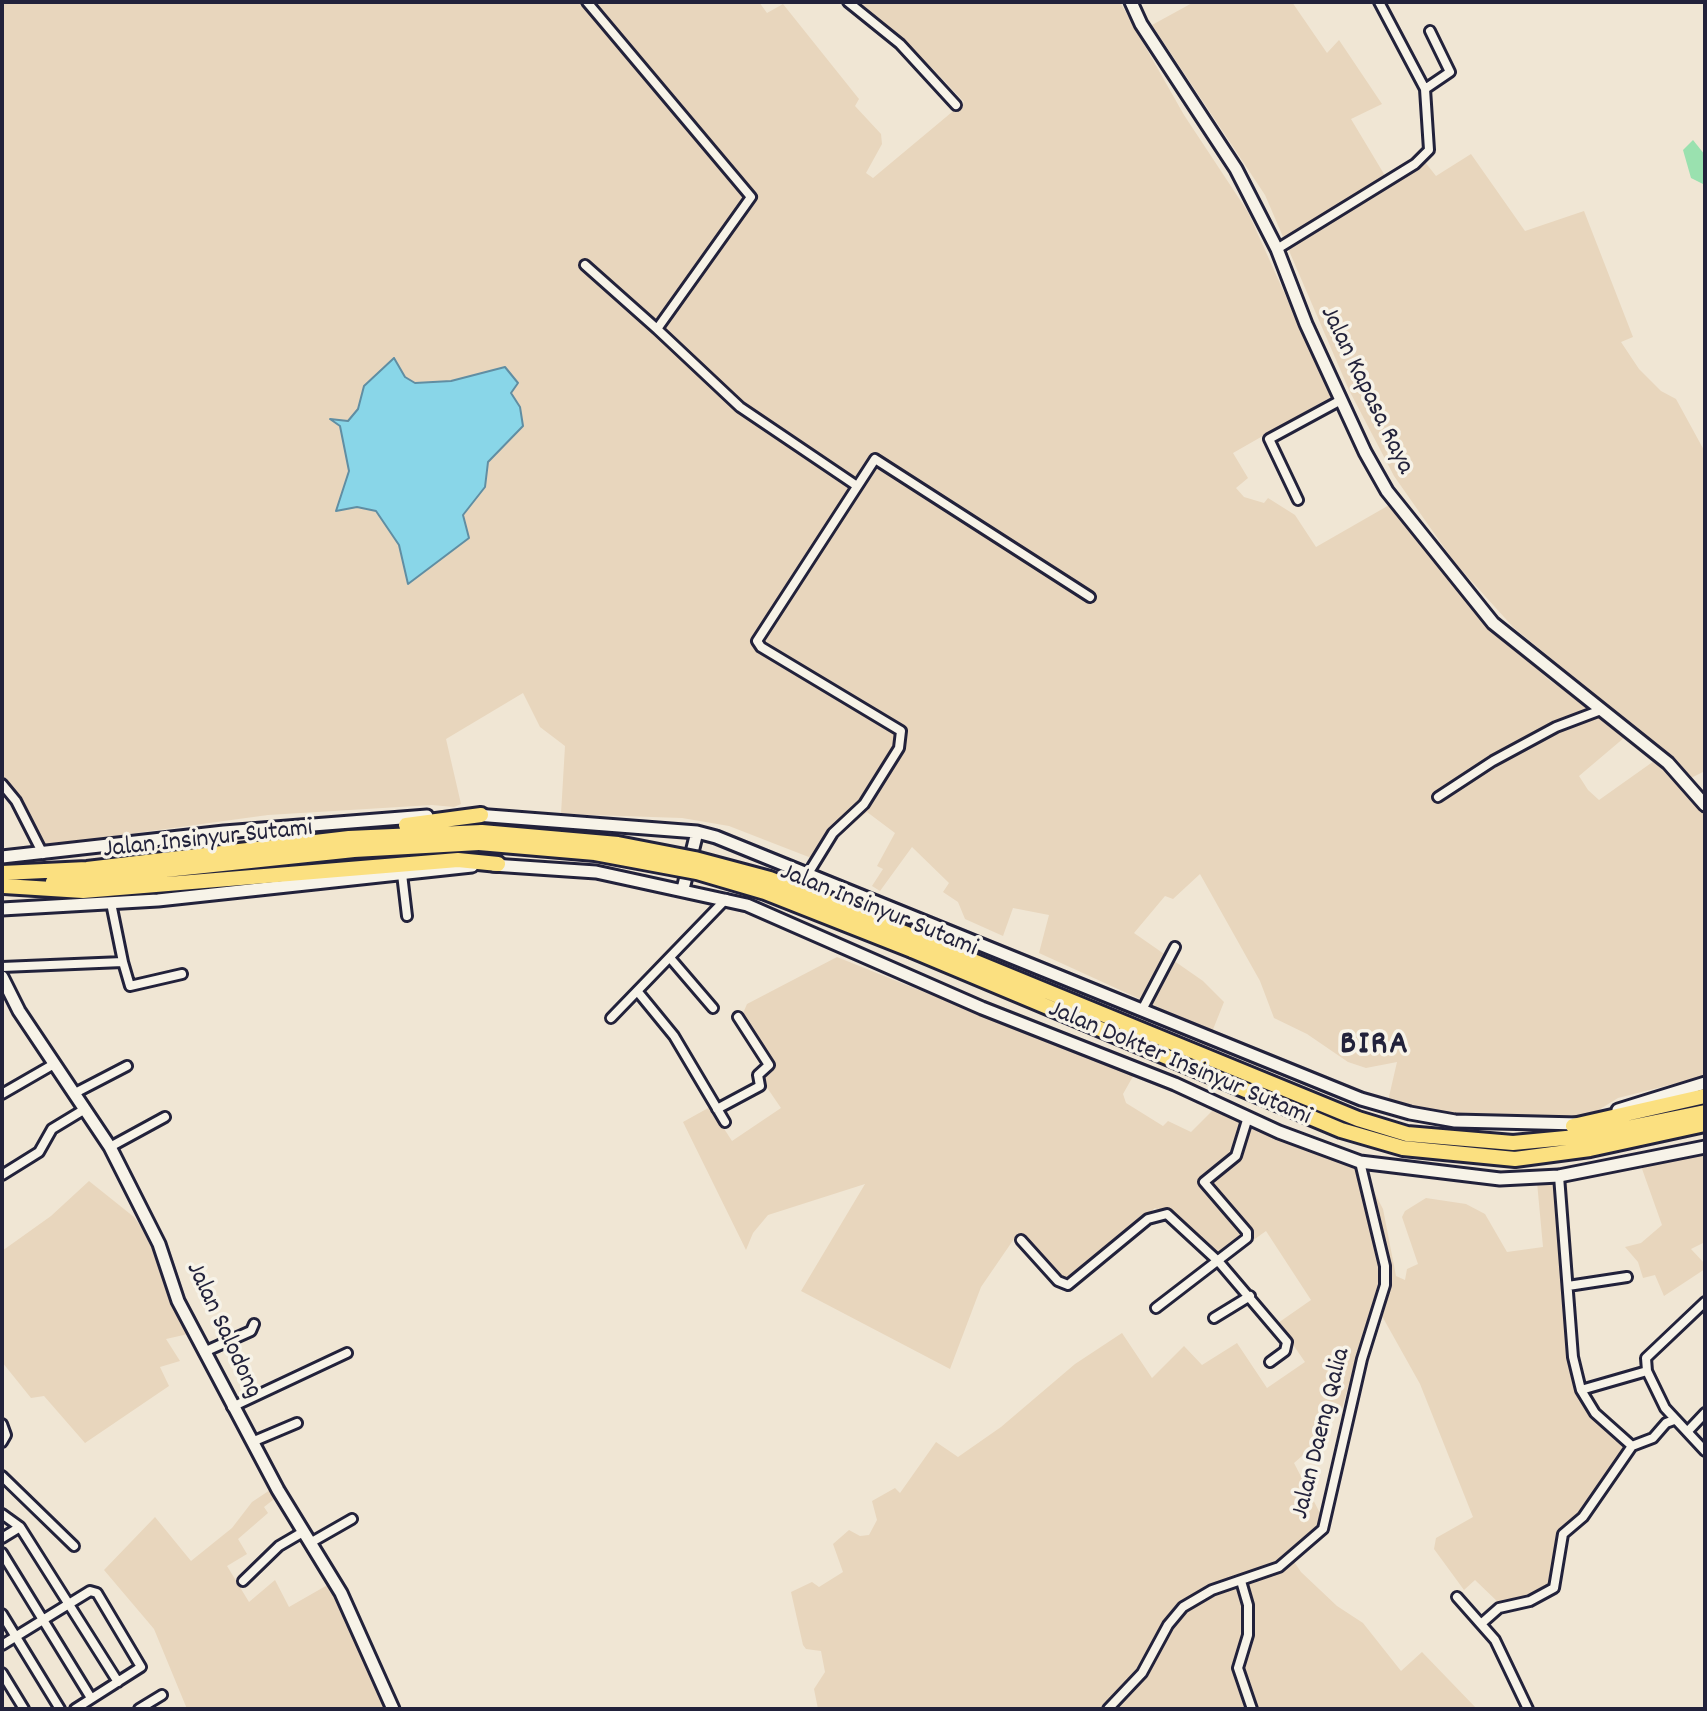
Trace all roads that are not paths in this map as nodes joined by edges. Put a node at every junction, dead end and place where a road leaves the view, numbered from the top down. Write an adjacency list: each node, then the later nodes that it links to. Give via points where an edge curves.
1 (587, 2): 10 (street, via 751,197)
2 (848, 2): 7 (street, via 900,44)
3 (1131, 2): 8 (street, Jalan Kapasa Raya, via 1228,156)
4 (1381, 3): 6 (street)
5 (1430, 31): 6 (street, via 1450,72)
6 (1425, 89): 8 (street, via 1427,154)
7 (956, 105)
8 (1277, 249): 11 (street, Jalan Kapasa Raya)
9 (585, 265): 10 (street)
10 (657, 329): 12 (street, via 740,407)
11 (1341, 400): 13 (street, via 1269,439); 15 (street, Jalan Kapasa Raya, via 1387,491 1465,590 1518,646)
12 (857, 486): 14 (street, via 875,459); 26 (street, via 757,641 901,731 899,748 864,804 833,833)
13 (1298, 500)
14 (1090, 597)
15 (1601, 710): 17 (street, via 1531,740); 18 (street, Jalan Kapasa Raya, via 1668,763)
16 (2, 784): 23 (street)
17 (1438, 797)
18 (1705, 805)
19 (481, 815): 20 (street); 22 (highway); 23 (street, via 224,832)
20 (697, 832): 26 (street); 29 (street)
21 (480, 838): 22 (highway, Jalan Insinyur Sutami, via 424,832); 28 (highway, Jalan Insinyur Sutami); 34 (highway, Jalan Insinyur Sutami, bridge, via 697,872)
22 (287, 844): 28 (highway, Jalan Insinyur Sutami)
23 (44, 855): 24 (street)
24 (2, 857)
25 (498, 864): 27 (street, Jalan Dokter Insinyur Sutami); 28 (highway, via 458,860 83,891); 29 (street, Jalan Dokter Insinyur Sutami, via 596,872)
26 (809, 872): 43 (street)
27 (402, 874): 31 (street, Jalan Dokter Insinyur Sutami); 33 (street)
28 (3, 882)
29 (683, 889): 30 (street, Jalan Dokter Insinyur Sutami)
30 (726, 899): 36 (street); 56 (street, Jalan Dokter Insinyur Sutami)
31 (111, 903): 32 (street, Jalan Dokter Insinyur Sutami); 37 (street)
32 (2, 909)
33 (407, 916)
34 (914, 944): 54 (highway, Jalan Insinyur Sutami, via 1407,1134 1513,1143 1587,1136); 58 (highway, Jalan Insinyur Sutami, via 1341,1130 1403,1148 1515,1159)
35 (1175, 947): 43 (street)
36 (671, 959): 41 (street); 42 (street)
37 (123, 962): 38 (street); 39 (street, via 130,986)
38 (2, 967)
39 (182, 974)
40 (2, 977): 46 (street, Jalan Salodong)
41 (638, 992): 45 (street); 53 (street, via 674,1036)
42 (713, 1008)
43 (1143, 1008): 59 (street, via 1361,1099 1410,1113 1455,1121)
44 (738, 1017): 53 (street, via 769,1065 758,1075 760,1086)
45 (611, 1018)
46 (54, 1064): 49 (street, Jalan Salodong); 50 (street)
47 (127, 1066): 49 (street)
48 (1705, 1083): 59 (street)
49 (75, 1093): 52 (street, Jalan Salodong)
50 (2, 1094)
51 (1705, 1096): 59 (highway)
52 (85, 1109): 60 (street, Jalan Salodong); 63 (street, via 52,1129 39,1152)
53 (717, 1109): 57 (street)
54 (1705, 1112)
55 (165, 1117): 60 (street)
56 (1248, 1117): 62 (street, Jalan Dokter Insinyur Sutami); 66 (street, via 1239,1153 1204,1182 1248,1235)
57 (725, 1122)
58 (1705, 1124)
59 (1573, 1126)
60 (110, 1147): 74 (street, Jalan Salodong, via 159,1244 178,1301)
61 (1705, 1147): 64 (street, Jalan Dokter Insinyur Sutami)
62 (1360, 1162): 64 (street, Jalan Dokter Insinyur Sutami, via 1500,1179); 99 (street, Jalan Daeng Qalia, via 1385,1285 1362,1359 1328,1518 1315,1540 1279,1567)
63 (2, 1175)
64 (1559, 1176): 68 (street)
65 (1021, 1240): 66 (street, via 1058,1281 1068,1285 1161,1214 1176,1220)
66 (1219, 1262): 69 (street); 71 (street)
67 (1627, 1277): 68 (street)
68 (1568, 1286): 78 (street)
69 (1250, 1296): 72 (street); 76 (street, via 1288,1344)
70 (1705, 1302): 77 (street, via 1646,1358)
71 (1156, 1308)
72 (1214, 1318)
73 (254, 1324): 74 (street, via 251,1331)
74 (204, 1352): 79 (street, Jalan Salodong)
75 (347, 1353): 79 (street)
76 (1270, 1362)
77 (1647, 1371): 78 (street); 81 (street)
78 (1581, 1390): 87 (street, via 1595,1413)
79 (232, 1407): 86 (street, Jalan Salodong)
80 (1705, 1413): 84 (street)
81 (1674, 1420): 84 (street); 87 (street, via 1653,1438)
82 (297, 1423): 86 (street)
83 (2, 1424): 85 (street)
84 (1688, 1431): 88 (street)
85 (2, 1442)
86 (252, 1442): 93 (street, Jalan Salodong)
87 (1632, 1446): 104 (street, via 1583,1517 1563,1534 1554,1588 1530,1601 1499,1608)
88 (1705, 1451)
89 (2, 1476): 96 (street)
90 (2, 1514): 92 (street)
91 (352, 1519): 95 (street)
92 (20, 1527): 94 (street); 101 (street)
93 (303, 1532): 95 (street, Jalan Salodong); 98 (street, via 279,1546)
94 (2, 1538)
95 (310, 1543): 115 (street, Jalan Salodong, via 341,1593)
96 (74, 1546)
97 (2, 1553): 103 (street)
98 (243, 1581)
99 (1241, 1581): 116 (street, Jalan Daeng Qalia, via 1183,1607 1142,1673); 117 (street, via 1248,1635 1238,1668)
100 (1457, 1597): 104 (street)
101 (68, 1604): 103 (street); 108 (street); 108 (street, via 90,1591 100,1596 141,1664)
102 (2, 1614): 105 (street)
103 (42, 1621): 105 (street); 110 (street)
104 (1482, 1623): 118 (street)
105 (16, 1637): 106 (street); 112 (street)
106 (2, 1645)
107 (2, 1673): 111 (street)
108 (118, 1682): 110 (street)
109 (162, 1695): 114 (street)
110 (91, 1698): 113 (street)
111 (24, 1709)
112 (60, 1709)
113 (75, 1709)
114 (139, 1709)
115 (393, 1709)
116 (1108, 1709)
117 (1252, 1709)
118 (1528, 1709)

